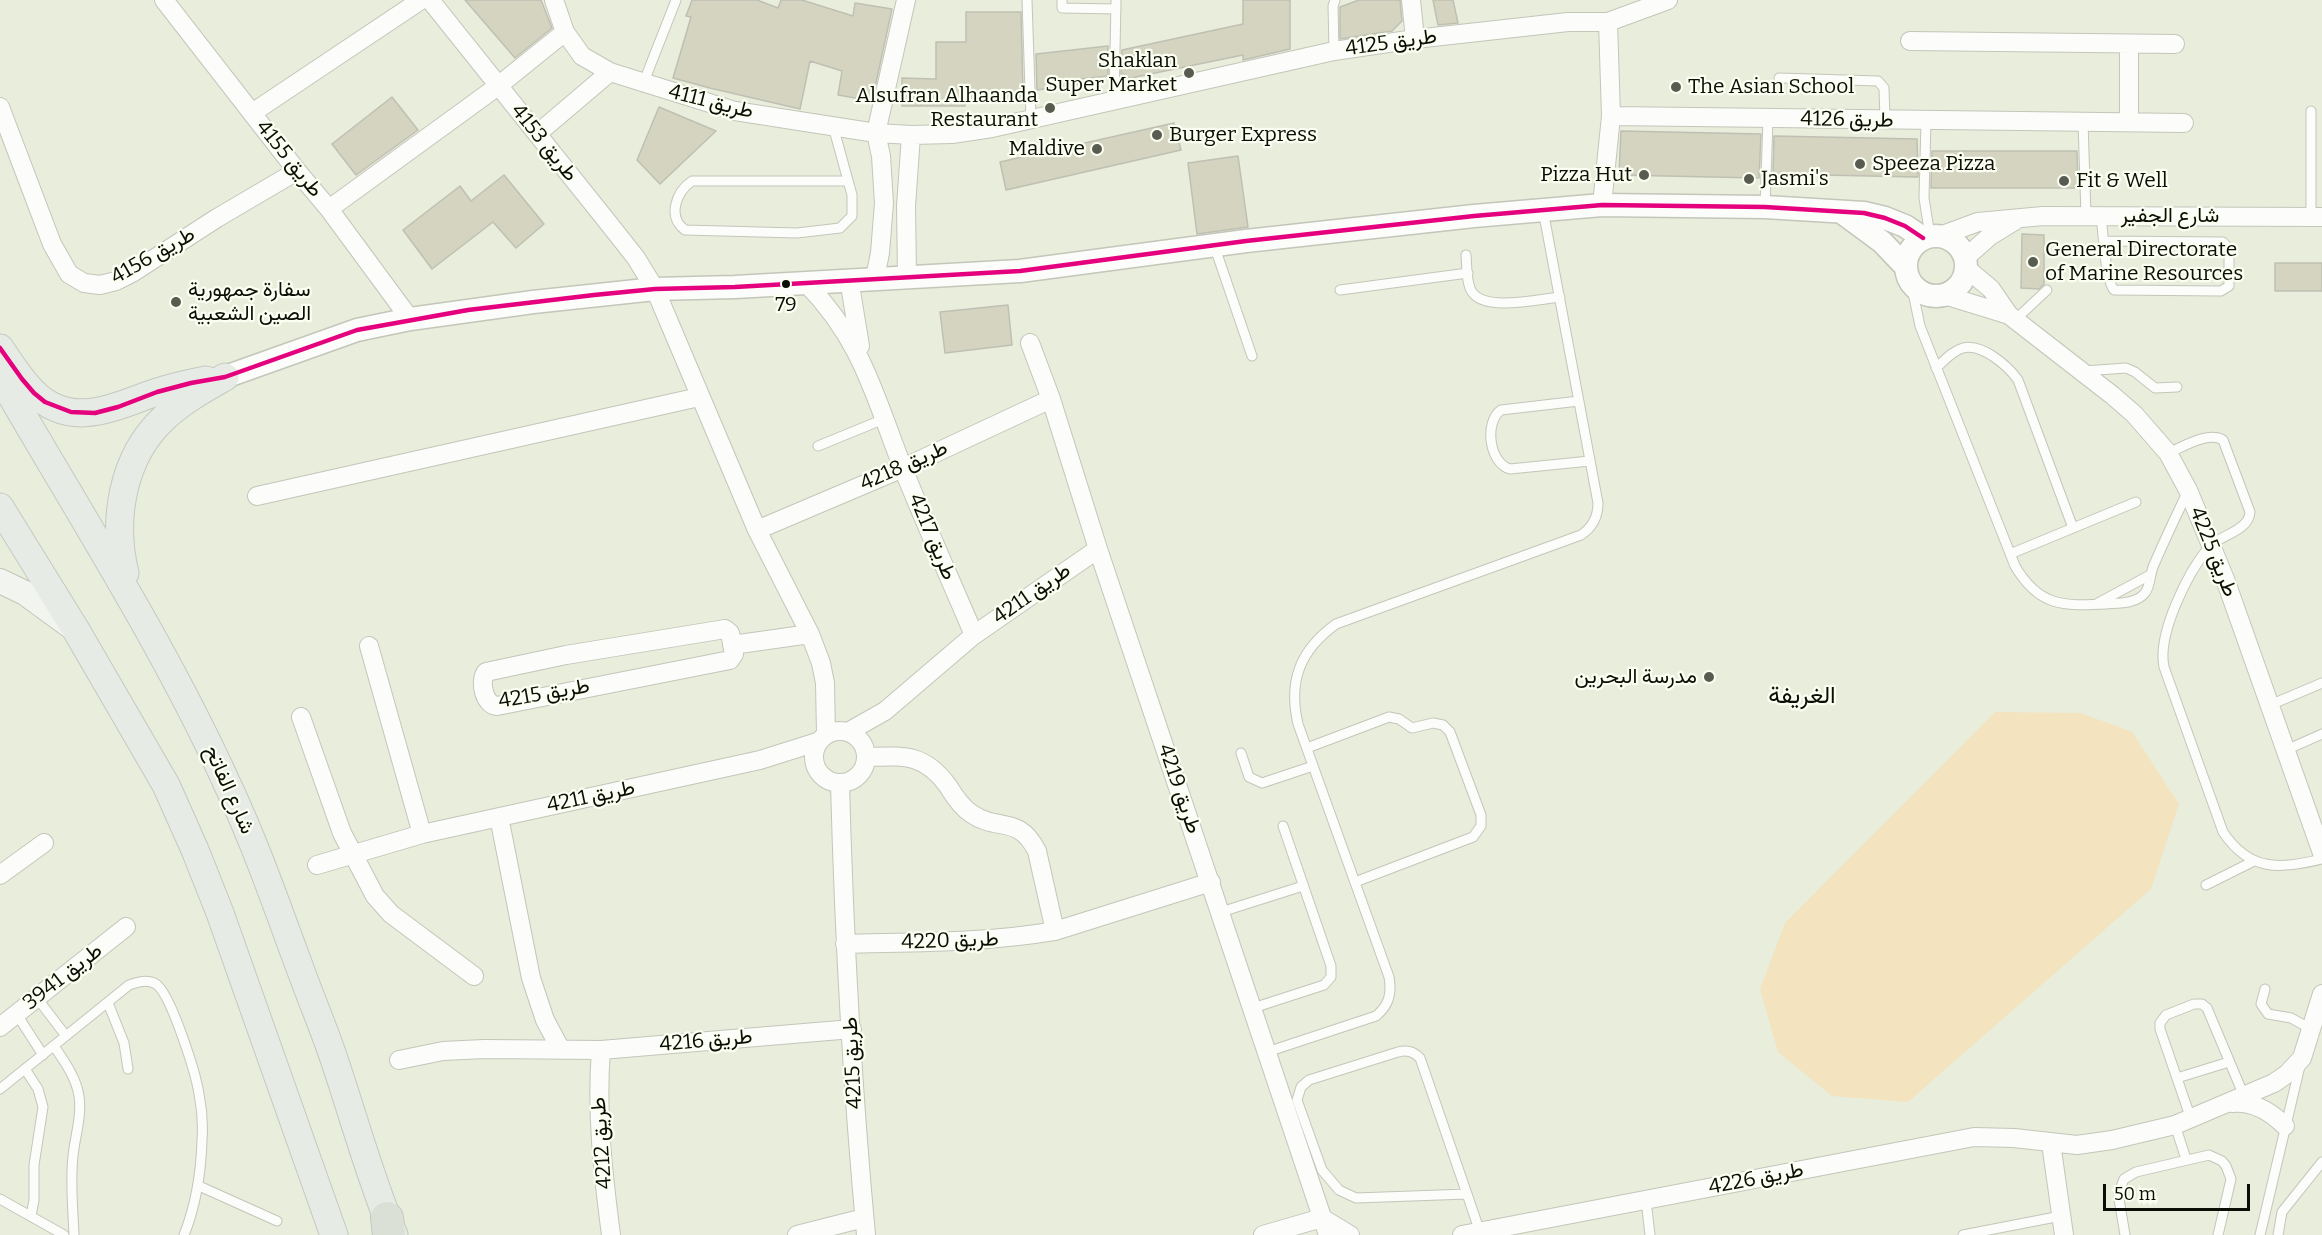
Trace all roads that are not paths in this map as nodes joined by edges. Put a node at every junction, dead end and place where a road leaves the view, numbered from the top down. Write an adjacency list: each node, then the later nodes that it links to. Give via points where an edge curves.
1 (164, 0): 27 (street, طريق 4155)
2 (421, 0): 27 (street)
3 (430, 0): 23 (street, طريق 4153)
4 (554, 0): 14 (street, طريق 4111)
5 (676, 0): 22 (lane)
6 (906, 0): 37 (street)
7 (1027, 0): 29 (lane)
8 (1062, 0): 12 (lane, via 1062,8)
9 (1335, 0): 19 (lane)
10 (1411, 0): 15 (street)
11 (1668, 0): 13 (street, طريق 4125)
12 (1116, 4): 24 (lane)
13 (1608, 22): 15 (street, طريق 4125, via 1568,22); 28 (street)
14 (565, 32): 20 (street, طريق 4111, via 582,56); 23 (street)
15 (1415, 39): 19 (street, طريق 4125)
16 (1910, 41): 17 (street)
17 (2129, 44): 18 (street); 34 (street)
18 (2175, 44)
19 (1334, 51): 24 (street, طريق 4125)
20 (610, 72): 22 (street, طريق 4111); 38 (street)
21 (1779, 78): 31 (lane, via 1878,81 1884,88)
22 (643, 84): 36 (street, طريق 4111, via 735,111)
23 (498, 86): 38 (street, طريق 4153); 46 (street)
24 (1114, 102): 29 (street, طريق 4125)
25 (0, 107): 40 (street, طريق 4156, via 52,244 69,274 84,283 100,285 132,273)
26 (2311, 111): 50 (lane)
27 (252, 113): 40 (street, طريق 4155)
28 (1611, 116): 30 (street, طريق 4126); 43 (street)
29 (1031, 119): 39 (street, طريق 4125, via 982,130)
30 (1768, 119): 31 (street, طريق 4126); 45 (lane)
31 (1885, 120): 32 (street, طريق 4126)
32 (1926, 121): 33 (street, طريق 4126); 52 (lane, via 1924,198)
33 (2083, 121): 34 (street, طريق 4126); 49 (lane)
34 (2129, 122): 35 (street, طريق 4126)
35 (2184, 123)
36 (833, 126): 37 (street, طريق 4111); 41 (lane)
37 (876, 133): 39 (street, طريق 4111); 42 (street)
38 (537, 134): 63 (street, طريق 4153, via 636,258)
39 (911, 135): 44 (street)
40 (297, 171): 46 (street, طريق 4155)
41 (847, 181): 41 (lane, via 852,216 840,228 797,233 685,230 677,225 675,217 683,187 692,181)
42 (884, 203): 44 (street); 60 (street)
43 (1602, 205): 45 (street); 47 (street)
44 (906, 206): 59 (street)
45 (1765, 207): 48 (street)
46 (329, 209): 69 (street, طريق 4155)
47 (1543, 210): 54 (street); 67 (lane)
48 (1842, 213): 52 (street, via 1885,218); 58 (street, via 1882,242)
49 (2093, 216): 50 (street, شارع الجفير); 51 (street, شارع الجفير); 53 (lane)
50 (2317, 217)
51 (2018, 219): 52 (street, شارع الجفير, via 1978,222); 56 (street, شارع الجفير, via 1990,236)
52 (1931, 237): 56 (street, via 1959,245); 58 (street, via 1910,250)
53 (2104, 242): 53 (lane, via 2110,284 2117,291 2222,291 2229,286 2229,249 2223,242)
54 (1214, 245): 59 (street, via 1020,271); 72 (lane)
55 (1466, 255): 57 (lane)
56 (1966, 263): 66 (street, via 1960,285); 68 (street, طريق 4225)
57 (1468, 273): 64 (lane); 67 (lane, via 1471,290 1488,302)
58 (1908, 274): 66 (street, via 1926,294); 73 (lane, via 1920,326)
59 (907, 276): 60 (street)
60 (874, 278): 61 (street)
61 (849, 279): 62 (street); 74 (street, طريق 4217)
62 (805, 282): 63 (street); 74 (street, طريق 4217, via 843,326)
63 (655, 289): 69 (street); 79 (street)
64 (1340, 290)
65 (2047, 290): 68 (lane)
66 (1944, 295): 68 (street, طريق 4225)
67 (1560, 297): 81 (lane)
68 (2012, 317): 75 (street, طريق 4225)
69 (410, 319): 77 (street, via 357,330)
70 (1030, 342): 80 (street, طريق 4219)
71 (0, 348): 77 (main road, via 34,393 57,408 77,412 107,411 157,392)
72 (1252, 356)
73 (1936, 368): 91 (lane, via 1957,350 1969,347 2001,361 2014,374); 95 (lane)
74 (867, 372): 82 (street, طريق 4217)
75 (2082, 372): 78 (lane, via 2126,368 2155,388); 84 (street, طريق 4225, via 2134,414)
76 (0, 376): 98 (main road, شارع الفاتح)
77 (225, 377): 98 (main road, via 190,397 163,419 149,435 129,474 119,536)
78 (2177, 387)
79 (699, 397): 88 (street); 92 (street)
80 (1051, 399): 86 (street, طريق 4218); 94 (street, طريق 4219)
81 (1579, 401): 85 (lane); 85 (lane, via 1501,410 1491,424 1495,458 1510,469)
82 (884, 419): 83 (lane); 86 (street, طريق 4217)
83 (818, 446)
84 (2168, 453): 87 (street, طريق 4225); 93 (lane, via 2208,437 2223,440 2250,516 2246,524)
85 (1590, 460): 112 (lane, via 1598,511 1592,525 1581,534 1336,624 1314,643 1300,668 1294,696)
86 (903, 468): 92 (street, طريق 4218); 102 (street, طريق 4217)
87 (2188, 490): 93 (street, طريق 4225); 96 (lane)
88 (256, 496)
89 (2136, 502): 91 (lane)
90 (0, 507): 100 (main road)
91 (2073, 528): 95 (lane)
92 (757, 530): 101 (street)
93 (2211, 545): 106 (street, طريق 4225); 128 (lane, via 2179,601 2163,640 2162,659 2223,832 2231,844)
94 (1098, 549): 102 (street, طريق 4211); 131 (street, طريق 4219)
95 (2010, 554): 99 (lane, via 2021,577 2039,594 2066,605)
96 (2150, 575): 99 (lane); 99 (lane, via 2147,590 2139,597)
97 (0, 581): 100 (main road, via 26,593)
98 (129, 597): 179 (main road, شارع الفاتح, via 199,723 258,854 333,1057)
99 (2097, 604)
100 (76, 630): 170 (main road, via 166,785 195,850)
101 (810, 634): 103 (street); 111 (street, via 825,683)
102 (974, 635): 107 (street, طريق 4211)
103 (732, 645): 103 (street, طريق 4215, via 725,629 486,672 483,680 487,702 497,706 730,660 734,656)
104 (369, 646): 123 (street)
105 (2322, 683): 106 (lane)
106 (2270, 705): 113 (street, طريق 4225)
107 (885, 711): 109 (street, طريق 4211); 115 (street, طريق 4211)
108 (301, 717): 126 (street)
109 (848, 732): 111 (street); 115 (street, via 859,739)
110 (2322, 734): 113 (lane)
111 (822, 738): 116 (street, طريق 4211); 118 (street, via 813,757)
112 (1307, 748): 117 (lane); 132 (lane, via 1389,717 1412,728 1443,724 1450,732 1481,815 1481,826 1473,837)
113 (2286, 750): 122 (street, طريق 4225)
114 (1241, 753): 117 (lane, via 1249,777 1257,782)
115 (866, 754): 119 (street, via 861,773); 137 (street, via 920,761 932,768 972,815 1021,830 1031,839)
116 (760, 760): 118 (street, طريق 4211, via 784,761); 120 (street, طريق 4211)
117 (1313, 766): 132 (lane)
118 (817, 771): 119 (street, via 823,778)
119 (840, 784): 138 (street, طريق 4215)
120 (499, 817): 123 (street, طريق 4211); 151 (street, via 531,978 545,1020)
121 (1283, 826): 134 (lane)
122 (2319, 832): 125 (street, طريق 4225)
123 (422, 834): 126 (street, طريق 4211)
124 (44, 843): 130 (street)
125 (2322, 853)
126 (352, 855): 129 (street, طريق 4211); 139 (street, via 382,906)
127 (2322, 859): 128 (lane, via 2285,867)
128 (2254, 861): 133 (lane)
129 (317, 865)
130 (0, 875)
131 (1211, 882): 135 (street, طريق 4219); 137 (street, طريق 4220)
132 (1355, 882): 153 (lane, via 1389,977 1386,1005 1376,1016)
133 (2206, 885)
134 (1303, 886): 135 (lane); 144 (lane, via 1331,977 1324,985)
135 (1221, 912): 144 (street, طريق 4219)
136 (126, 927): 142 (street, طريق 3941)
137 (1055, 931): 138 (street, طريق 4220, via 985,941)
138 (845, 944): 147 (street, طريق 4215)
139 (474, 976)
140 (2265, 989): 148 (lane, via 2261,1004 2268,1014 2290,1018)
141 (2322, 994): 148 (street, طريق 4226)
142 (37, 998): 145 (street, طريق 3941); 149 (lane)
143 (108, 1003): 149 (lane); 159 (lane, via 124,1043); 169 (lane, via 129,985 142,981 155,983 164,992 200,1095)
144 (1253, 1008): 153 (street, طريق 4219)
145 (16, 1013): 146 (street, طريق 3941); 154 (lane)
146 (0, 1026)
147 (852, 1029): 152 (street, طريق 4216); 177 (street, طريق 4215)
148 (2311, 1029): 155 (street, طريق 4226)
149 (66, 1036): 150 (lane)
150 (54, 1046): 154 (lane); 183 (lane, via 72,1073 79,1095 73,1155)
151 (561, 1050): 152 (street, طريق 4216); 156 (street, طريق 4216, via 443,1051)
152 (601, 1050): 186 (street, طريق 4212, via 598,1087)
153 (1267, 1052): 178 (street, طريق 4219)
154 (43, 1055): 158 (lane)
155 (2302, 1058): 162 (street, طريق 4226, via 2274,1083); 165 (lane, طريق 4226)
156 (399, 1060)
157 (2229, 1062): 160 (lane); 160 (lane, via 2207,1008 2194,1004 2166,1015 2160,1023); 162 (lane)
158 (25, 1069): 161 (lane); 174 (lane, via 38,1089 43,1107)
159 (128, 1069)
160 (2177, 1077): 164 (lane)
161 (0, 1089)
162 (2244, 1096): 163 (street, طريق 4226)
163 (2224, 1104): 164 (street, طريق 4226); 165 (street, طريق 4226, via 2260,1107)
164 (2183, 1122): 166 (street, طريق 4226, via 2112,1140); 167 (lane)
165 (2285, 1126): 195 (lane, طريق 4226)
166 (2051, 1143): 173 (street, طريق 4226, via 1974,1137); 175 (street)
167 (2186, 1159): 193 (lane, via 2124,1179 2119,1199); 194 (lane, via 2209,1155 2222,1161 2229,1172 2231,1179)
168 (2322, 1162): 196 (lane, via 2282,1212)
169 (199, 1186): 176 (lane); 181 (lane)
170 (318, 1192): 184 (main road); 185 (main road)
171 (1467, 1194): 171 (lane, via 1416,1054 1398,1052 1309,1080 1302,1087 1297,1100 1326,1177 1339,1190 1356,1198); 180 (lane)
172 (0, 1199): 174 (lane)
173 (1646, 1200): 180 (street, طريق 4226); 190 (lane)
174 (31, 1216): 182 (lane)
175 (2061, 1216): 191 (lane); 192 (street)
176 (277, 1221)
177 (865, 1226): 187 (street)
178 (1325, 1227): 188 (street); 189 (street)
179 (390, 1229)
180 (1471, 1233)
181 (187, 1234)
182 (64, 1235)
183 (74, 1235)
184 (320, 1235)
185 (334, 1235)
186 (611, 1235)
187 (797, 1235)
188 (1263, 1235)
189 (1350, 1235)
190 (1650, 1235)
191 (1963, 1235)
192 (2064, 1235)
193 (2125, 1235)
194 (2218, 1235)
195 (2260, 1235)
196 (2278, 1235)

